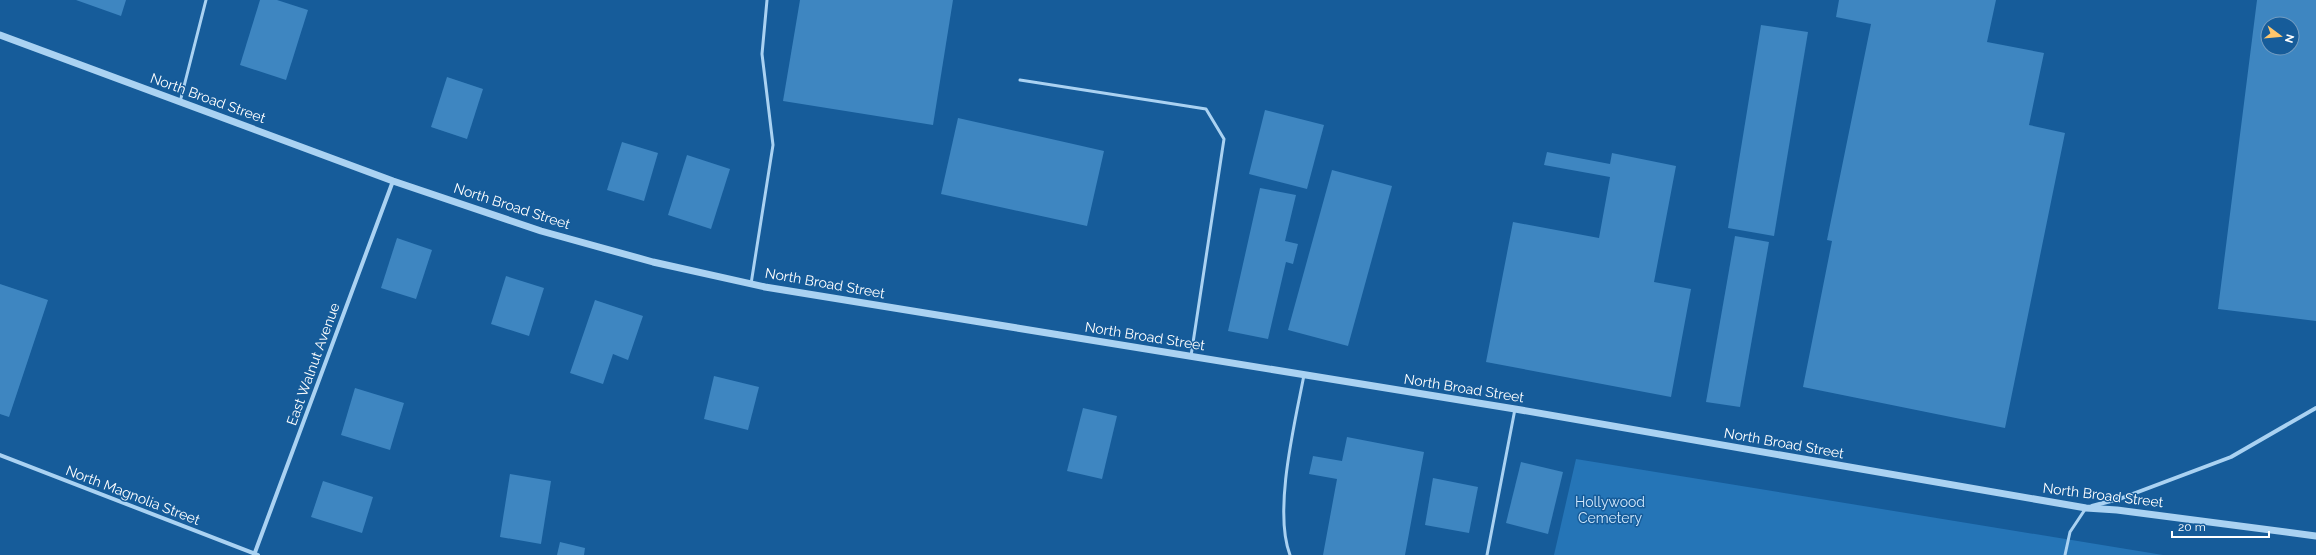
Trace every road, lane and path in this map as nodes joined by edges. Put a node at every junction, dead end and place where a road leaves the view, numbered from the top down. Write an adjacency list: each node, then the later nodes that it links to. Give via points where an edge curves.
1 (206, 0): 5 (lane)
2 (767, 0): 7 (lane, via 762,54 773,145)
3 (0, 35): 5 (street, North Broad Street)
4 (1020, 80): 8 (lane, via 1206,109 1224,139)
5 (180, 102): 6 (street, North Broad Street)
6 (393, 181): 7 (street, North Broad Street, via 541,231 654,262); 15 (street, East Walnut Avenue)
7 (752, 284): 8 (street, North Broad Street)
8 (1191, 356): 9 (street, North Broad Street)
9 (1304, 375): 11 (street, North Broad Street); 16 (lane, via 1286,473 1284,530)
10 (2316, 408): 13 (street, via 2230,457 2122,498)
11 (1515, 409): 13 (street, North Broad Street); 17 (lane)
12 (0, 455): 15 (street, North Magnolia Street)
13 (2086, 508): 14 (street, North Broad Street); 18 (lane, via 2070,532)
14 (2316, 536)
15 (256, 555)
16 (1290, 555)
17 (1487, 555)
18 (2065, 555)

